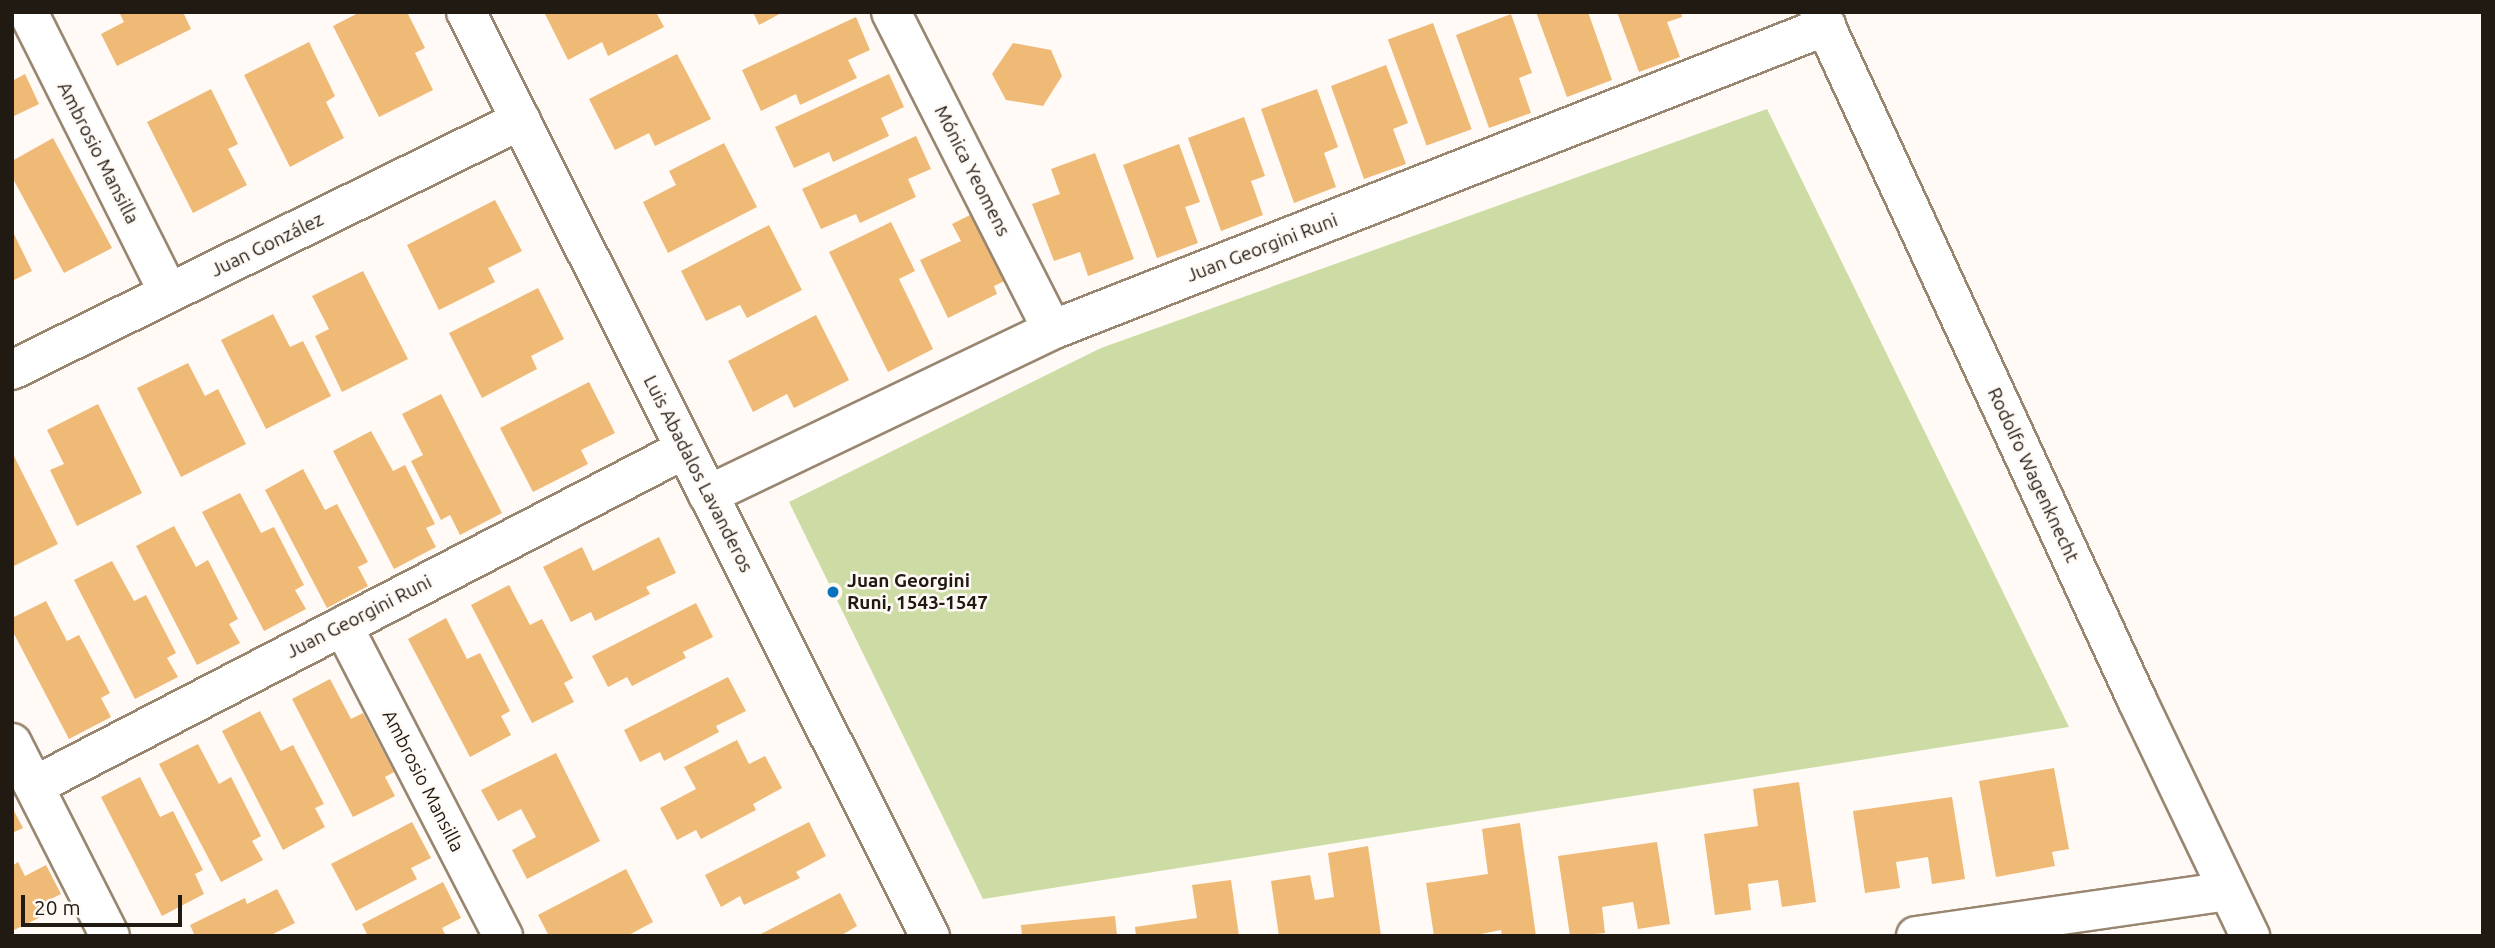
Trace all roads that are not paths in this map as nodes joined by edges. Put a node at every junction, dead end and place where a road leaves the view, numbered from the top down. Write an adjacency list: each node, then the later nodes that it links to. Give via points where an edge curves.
1 (28, 12): 6 (street, Ambrosio Mansilla)
2 (466, 12): 5 (street, Luis Abadalos Lavanderos)
3 (891, 12): 7 (street, Mónica Yeomens)
4 (1823, 19): 7 (street, Juan Georgini Runi); 14 (street, Rodolfo Wagenknecht)
5 (521, 120): 6 (street, Juan González); 9 (street, Luis Abadalos Lavanderos)
6 (169, 293): 8 (street, Juan González)
7 (1052, 330): 10 (street, Juan Georgini Runi)
8 (12, 370)
9 (685, 449): 10 (street, Luis Abadalos Lavanderos); 11 (street, Juan Georgini Runi)
10 (708, 495): 17 (street, Luis Abadalos Lavanderos)
11 (343, 626): 13 (street, Juan Georgini Runi); 16 (street, Ambrosio Mansilla)
12 (12, 743): 13 (street)
13 (34, 786): 15 (street)
14 (2227, 891): 18 (street); 19 (street, Rodolfo Wagenknecht)
15 (110, 936)
16 (503, 936)
17 (930, 936)
18 (1916, 936)
19 (2250, 936)

